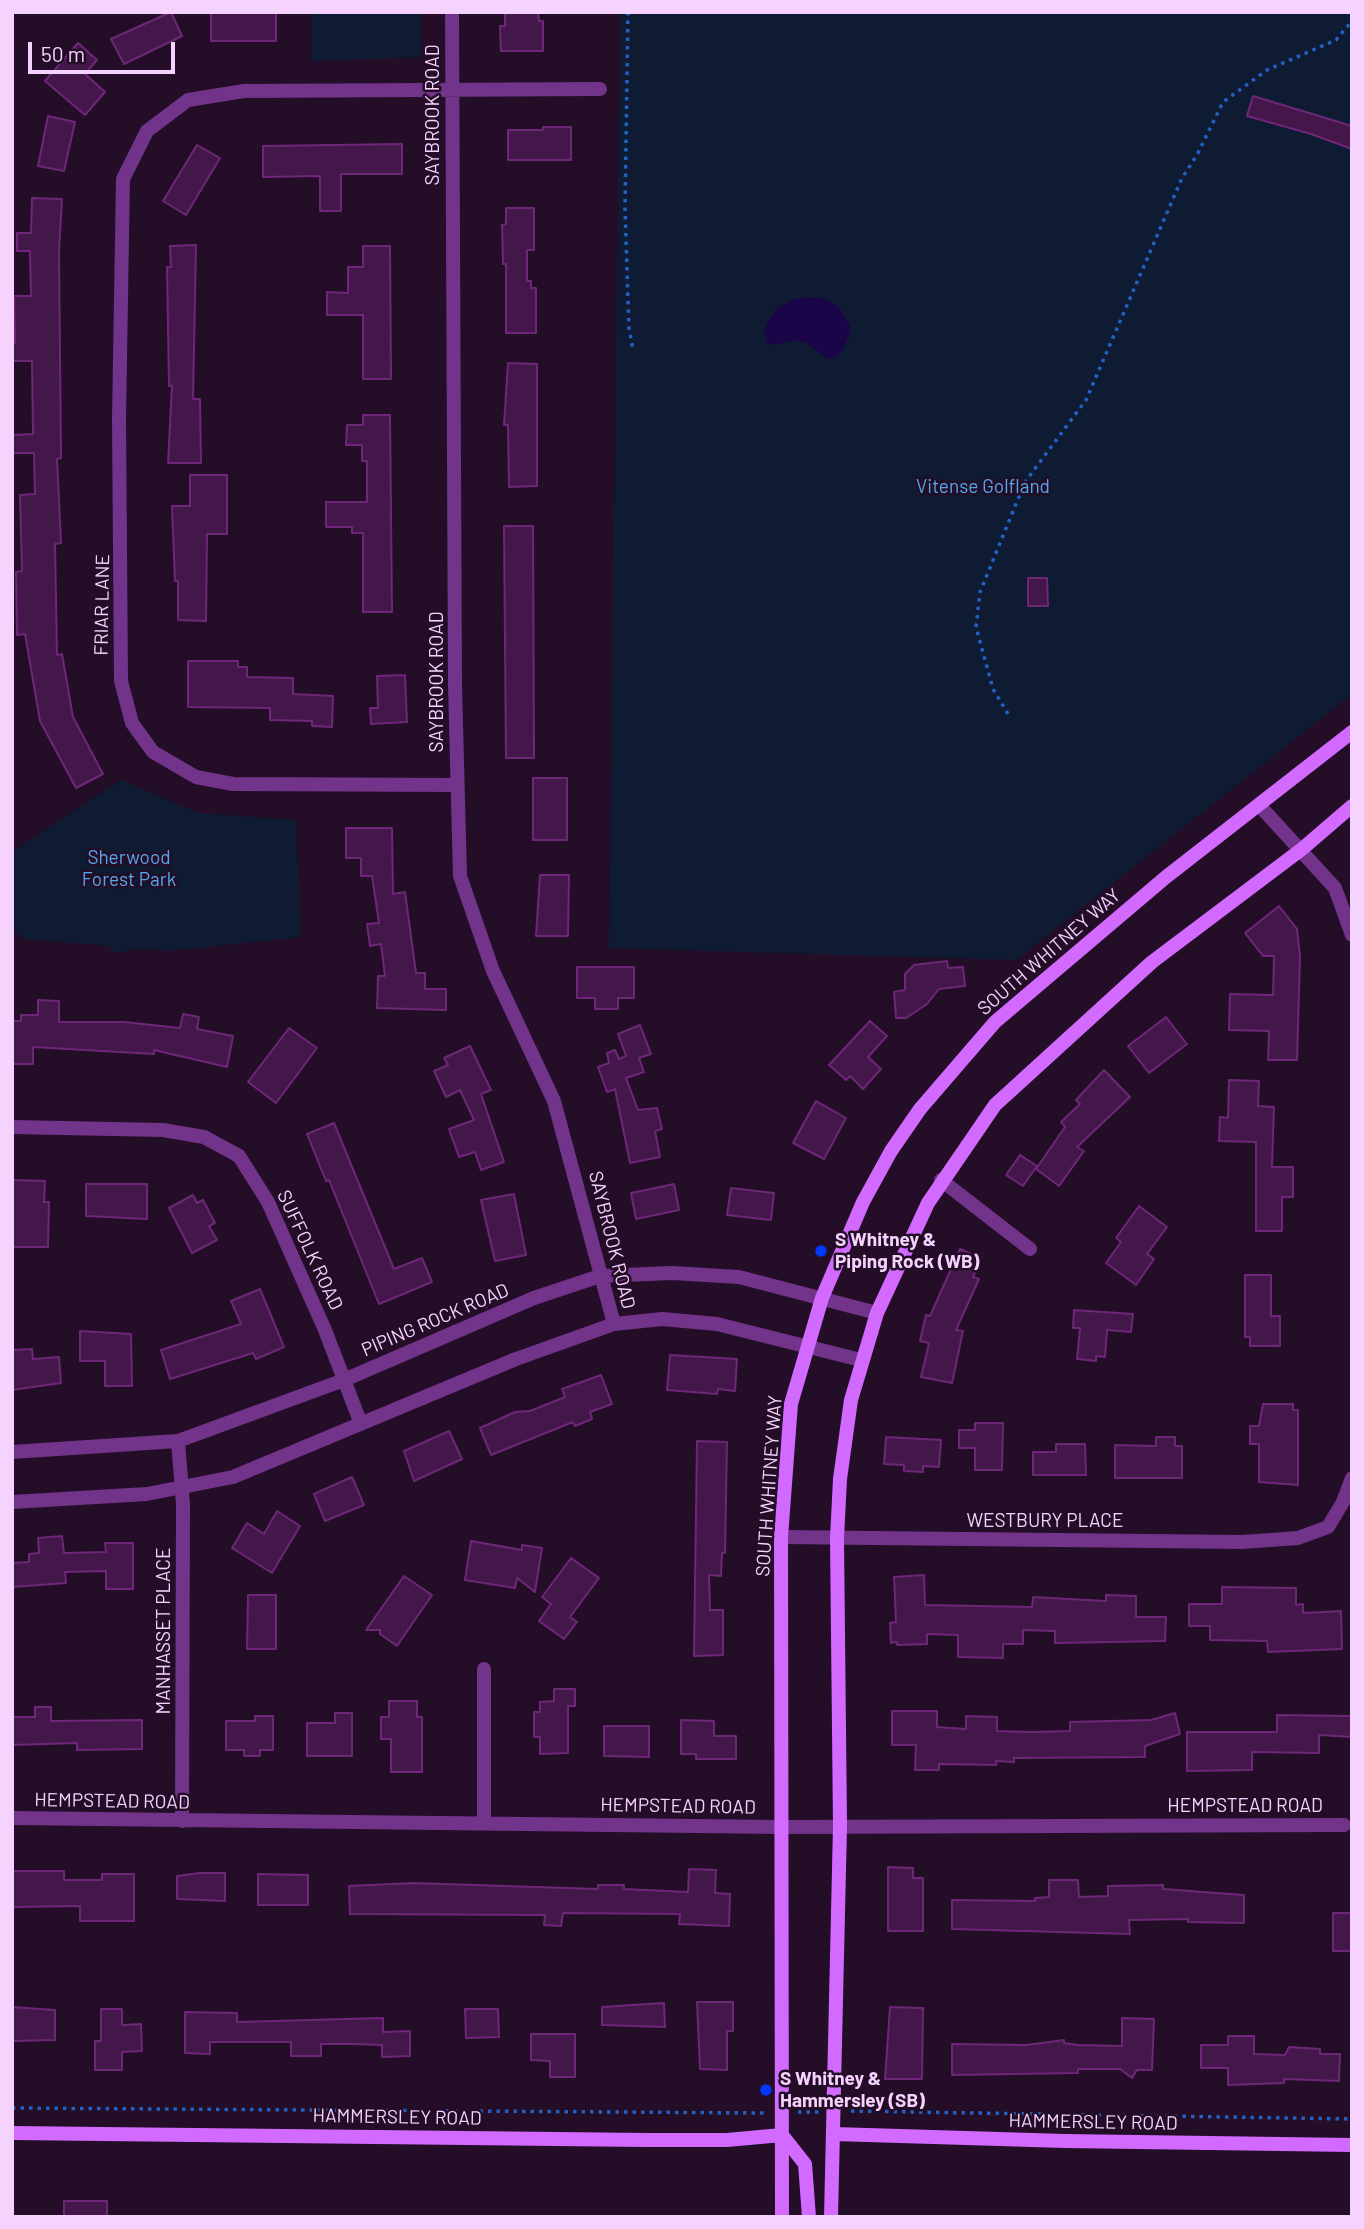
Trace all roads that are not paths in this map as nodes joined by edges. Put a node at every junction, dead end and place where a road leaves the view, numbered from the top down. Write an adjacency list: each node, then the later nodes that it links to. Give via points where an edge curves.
1 (452, 12): 3 (street, SAYBROOK ROAD)
2 (600, 89): 3 (street, FRIAR LANE)
3 (452, 90): 5 (street, SAYBROOK ROAD); 5 (street, FRIAR LANE, via 244,91 188,100 147,131 123,178 120,236 121,681 132,723 153,752 196,776 233,784)
4 (1352, 732): 6 (main road, SOUTH WHITNEY WAY)
5 (456, 785): 13 (street, SAYBROOK ROAD, via 460,876 492,971 554,1101)
6 (1259, 805): 8 (street); 14 (main road, SOUTH WHITNEY WAY, via 995,1022 920,1108 891,1151)
7 (1352, 806): 8 (main road)
8 (1302, 849): 9 (street, via 1335,888); 11 (main road, via 1152,962 1080,1026 995,1105)
9 (1352, 935)
10 (12, 1127): 19 (street, SUFFOLK ROAD, via 163,1130 204,1137 239,1156 268,1202)
11 (941, 1180): 12 (street); 15 (main road)
12 (1030, 1249)
13 (600, 1276): 14 (street, PIPING ROCK ROAD, via 672,1273 739,1277); 16 (street, SAYBROOK ROAD); 19 (street, PIPING ROCK ROAD, via 534,1298)
14 (821, 1298): 15 (street, PIPING ROCK ROAD); 17 (main road, SOUTH WHITNEY WAY)
15 (877, 1314): 18 (main road)
16 (614, 1324): 17 (street, via 662,1319 717,1324); 20 (street, via 528,1354)
17 (805, 1345): 18 (street); 26 (main road, SOUTH WHITNEY WAY, via 791,1404)
18 (861, 1360): 27 (main road, via 851,1400)
19 (344, 1380): 20 (street, SUFFOLK ROAD); 21 (street, PIPING ROCK ROAD)
20 (361, 1424): 24 (street, via 233,1477)
21 (178, 1441): 22 (street, PIPING ROCK ROAD); 24 (street, MANHASSET PLACE)
22 (12, 1452)
23 (1352, 1478): 27 (street, WESTBURY PLACE, via 1328,1527 1298,1538 1242,1542)
24 (182, 1487): 25 (street, via 147,1494); 30 (street, MANHASSET PLACE)
25 (12, 1502)
26 (781, 1537): 27 (street, WESTBURY PLACE); 34 (main road, SOUTH WHITNEY WAY)
27 (836, 1538): 33 (main road)
28 (484, 1669): 31 (street)
29 (12, 1818): 30 (street, HEMPSTEAD ROAD)
30 (183, 1821): 31 (street, HEMPSTEAD ROAD)
31 (484, 1823): 34 (street, HEMPSTEAD ROAD)
32 (1344, 1825): 33 (street, HEMPSTEAD ROAD)
33 (840, 1826): 34 (street, HEMPSTEAD ROAD); 36 (main road)
34 (780, 1827): 37 (main road, SOUTH WHITNEY WAY)
35 (12, 2133): 37 (main road, HAMMERSLEY ROAD, via 647,2140)
36 (834, 2134): 38 (main road, HAMMERSLEY ROAD); 41 (main road)
37 (782, 2135): 39 (main road, SOUTH WHITNEY WAY); 40 (main road, via 805,2164)
38 (1352, 2145)
39 (782, 2217)
40 (808, 2217)
41 (831, 2217)

